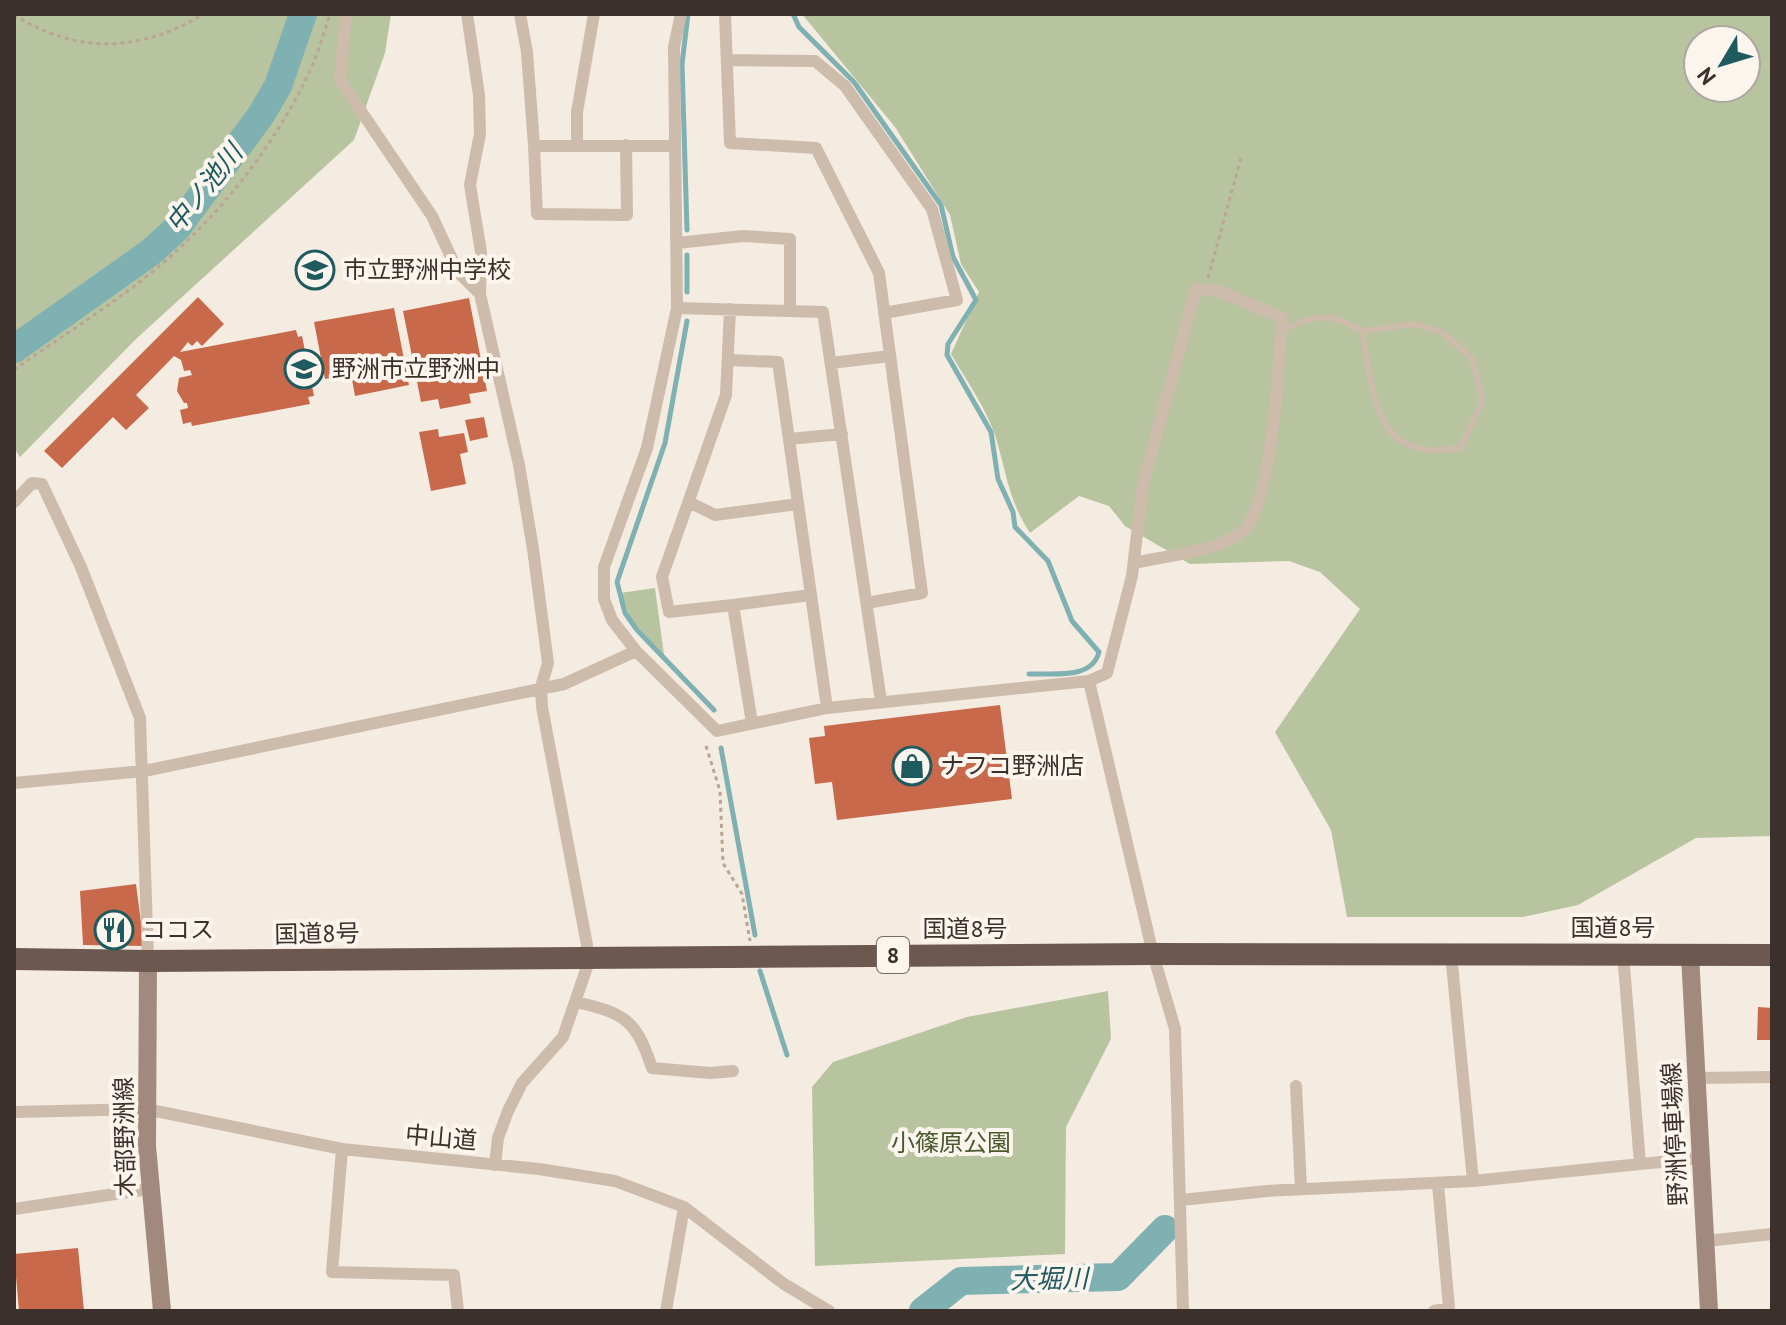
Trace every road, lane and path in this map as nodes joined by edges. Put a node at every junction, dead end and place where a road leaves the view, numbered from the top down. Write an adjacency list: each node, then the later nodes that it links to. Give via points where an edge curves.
1 (204, 14): 9 (path, via 163,37 103,45 44,34)
2 (330, 14): 28 (path, via 308,76 290,107 242,181 197,232 155,269)
3 (346, 14): 18 (street, via 340,80 432,216 458,272)
4 (467, 14): 18 (street, via 479,95 480,134 470,185 481,252)
5 (520, 14): 13 (street)
6 (594, 14): 11 (street, via 577,112)
7 (681, 14): 14 (street, via 674,47)
8 (725, 14): 10 (street)
9 (14, 15)
10 (727, 60): 22 (street, via 730,143 816,148 879,273); 22 (street, via 815,61 845,86 932,209 957,300)
11 (577, 145): 12 (street); 13 (street)
12 (626, 145): 13 (street, via 627,215 537,214); 14 (street)
13 (534, 146)
14 (675, 146): 16 (street)
15 (1241, 158): 17 (path)
16 (677, 243): 19 (street); 21 (street, via 743,236 790,239)
17 (1205, 290): 23 (street, via 1281,317); 34 (street, via 1196,289 1143,484)
18 (480, 294): 40 (street, via 530,535 548,663)
19 (677, 308): 20 (street); 38 (street, via 647,448 604,567 604,599 612,620)
20 (730, 309): 21 (street); 26 (street)
21 (790, 311): 27 (street, via 823,312)
22 (884, 313): 25 (street)
23 (1281, 331): 24 (lane, via 1310,318 1338,317); 34 (street, via 1262,493 1245,529 1221,544)
24 (1362, 331): 24 (lane, via 1377,414 1398,441 1431,453 1460,448 1483,401 1472,358 1442,332 1416,324)
25 (890, 356): 27 (street); 36 (street, via 922,593)
26 (728, 360): 30 (street, via 778,362); 32 (street, via 726,395)
27 (831, 363): 29 (street)
28 (14, 370)
29 (842, 434): 30 (street); 36 (street)
30 (789, 439): 33 (street)
31 (14, 502): 45 (street, via 32,483 42,484 140,718)
32 (689, 502): 33 (street, via 715,515); 37 (street, via 662,577 669,612)
33 (798, 504): 35 (street)
34 (1134, 563): 39 (street, via 1107,673)
35 (811, 595): 37 (street); 42 (street)
36 (867, 603): 41 (street)
37 (733, 605): 43 (street)
38 (636, 651): 40 (street, via 564,684); 43 (street, via 717,731)
39 (1089, 681): 41 (street); 49 (street)
40 (541, 687): 45 (street); 53 (street)
41 (881, 701): 42 (street)
42 (827, 708): 43 (street)
43 (752, 723)
44 (706, 746): 47 (path, via 720,791 723,863 742,894)
45 (144, 771): 46 (street); 55 (street)
46 (14, 783)
47 (750, 944)
48 (1623, 953): 50 (highway, 国道8号 / 8); 51 (highway, 国道8号 / 8); 65 (street)
49 (1153, 954): 50 (highway, 国道8号 / 8); 53 (highway, 国道8号 / 8); 71 (street, via 1175,1029)
50 (1451, 954): 67 (street)
51 (1690, 955): 52 (highway, 国道8号 / 8); 59 (main road, 野洲停車場線)
52 (1772, 955)
53 (588, 957): 55 (highway, 国道8号 / 8); 56 (street)
54 (14, 959): 55 (highway, 国道8号 / 8)
55 (148, 961): 61 (main road, 木部野洲線)
56 (576, 1002): 57 (street, via 617,1011 643,1039 652,1068); 66 (street, via 563,1037 522,1083 498,1138)
57 (733, 1071)
58 (1772, 1077): 59 (street)
59 (1696, 1078): 64 (main road, 野洲停車場線)
60 (1296, 1086): 70 (street)
61 (146, 1109): 62 (street, 中山道); 63 (street, 中山道); 69 (main road, 木部野洲線)
62 (14, 1112)
63 (342, 1149): 66 (street, 中山道); 77 (street, via 332,1272 454,1275)
64 (1700, 1158): 65 (street); 75 (main road, 野洲停車場線)
65 (1640, 1164): 67 (street)
66 (495, 1165): 72 (street, 中山道, via 615,1181)
67 (1473, 1181): 68 (street)
68 (1438, 1184): 70 (street); 81 (street, via 1449,1308)
69 (149, 1189): 73 (street); 76 (main road, 木部野洲線)
70 (1301, 1189): 71 (street)
71 (1181, 1200): 80 (street)
72 (684, 1207): 78 (street); 79 (street, 中山道, via 784,1284)
73 (14, 1209)
74 (1772, 1234): 75 (street)
75 (1706, 1241): 82 (main road, 野洲停車場線)
76 (162, 1311)
77 (458, 1311)
78 (666, 1311)
79 (829, 1311)
80 (1183, 1311)
81 (1434, 1311)
82 (1709, 1311)

